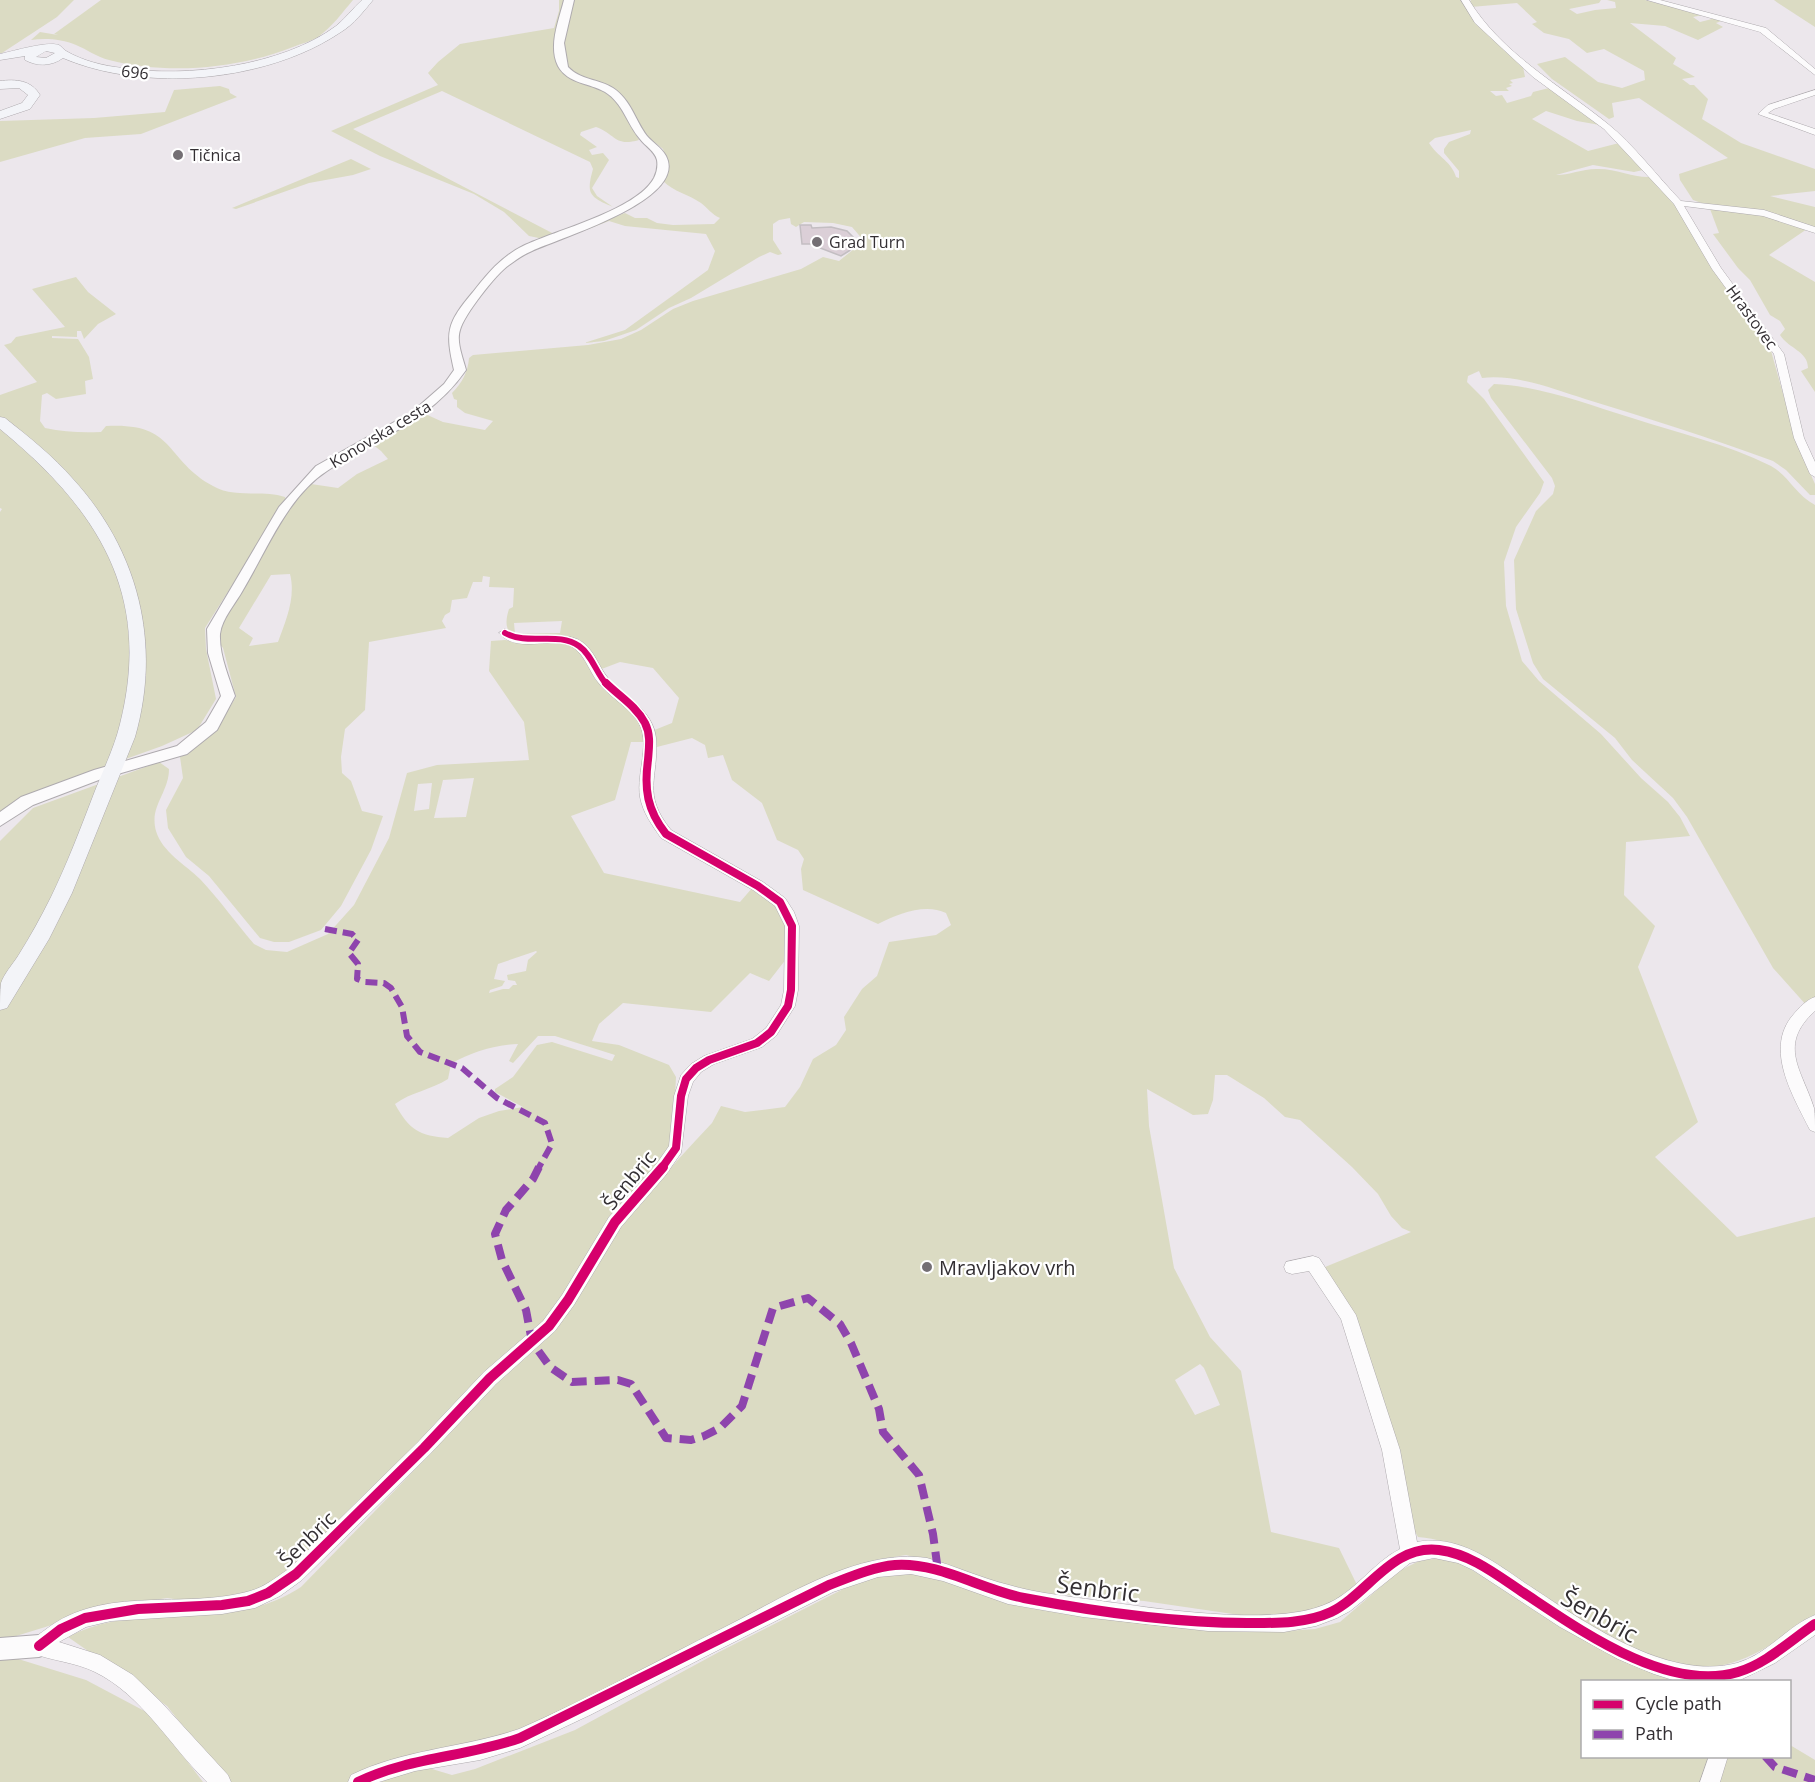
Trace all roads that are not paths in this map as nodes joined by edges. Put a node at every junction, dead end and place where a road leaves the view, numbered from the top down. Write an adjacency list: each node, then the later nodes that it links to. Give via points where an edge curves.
1 (368, 0): 8 (main road, 696 / 696, via 339,29 299,50 241,68 197,74 142,74)
2 (569, 0): 20 (street, Konovska cesta, via 559,48 564,67 619,98 662,159 657,182 641,199 626,207 526,249 489,278 454,330 460,370 449,388 425,410 321,469 274,525 213,630 228,696 212,726 182,750)
3 (1465, 0): 15 (street, Hrastovec, via 1478,21 1536,75 1607,127)
4 (1651, 0): 9 (street, via 1756,27)
5 (62, 53): 7 (main road); 7 (main road, 696 / 696, via 51,48); 8 (main road, 696 / 696)
6 (0, 57): 7 (main road, 696 / 696)
7 (37, 60): 8 (main road, 696 / 696); 10 (main road)
8 (75, 61)
9 (1815, 73)
10 (23, 82): 11 (main road); 13 (main road, via 32,90 32,100 17,111)
11 (4, 84)
12 (1815, 92): 14 (street, via 1771,107 1762,114)
13 (0, 115)
14 (1815, 132)
15 (1678, 204): 16 (street, via 1764,213); 18 (street, Hrastovec, via 1738,300 1779,354 1799,438)
16 (1815, 230)
17 (0, 421): 20 (main road, via 38,450 71,483 118,554 132,598 136,684 131,720)
18 (1815, 474)
19 (505, 633): 28 (street, Šenbric, via 521,640 574,643 582,648 602,678 643,718 649,732 645,796 657,823 666,834 758,886 787,912 792,926 788,1006 771,1032 757,1043 709,1060 686,1079 676,1148 615,1222 549,1326 490,1378 296,1574 274,1591 248,1601 133,1610 76,1622)
20 (112, 771): 21 (street, Konovska cesta, via 27,801); 22 (main road, via 48,924)
21 (0, 820)
22 (0, 1002)
23 (1815, 1003): 24 (street, via 1789,1032 1787,1052)
24 (1815, 1125)
25 (1292, 1266): 26 (street, via 1313,1263 1348,1315 1391,1450)
26 (1410, 1553): 30 (street, Šenbric, via 1432,1549 1477,1561 1625,1653 1672,1673); 33 (street, Šenbric, via 1332,1611 1304,1620 1270,1623 1213,1622 1021,1598 918,1566 870,1570 829,1585 517,1739 464,1755 403,1765)
27 (1815, 1624): 30 (street, Šenbric, via 1747,1667)
28 (39, 1646): 29 (street); 32 (street, via 108,1669 140,1694)
29 (0, 1649)
30 (1714, 1679)
31 (1718, 1758): 34 (street)
32 (221, 1782)
33 (358, 1782)
34 (1710, 1782)

